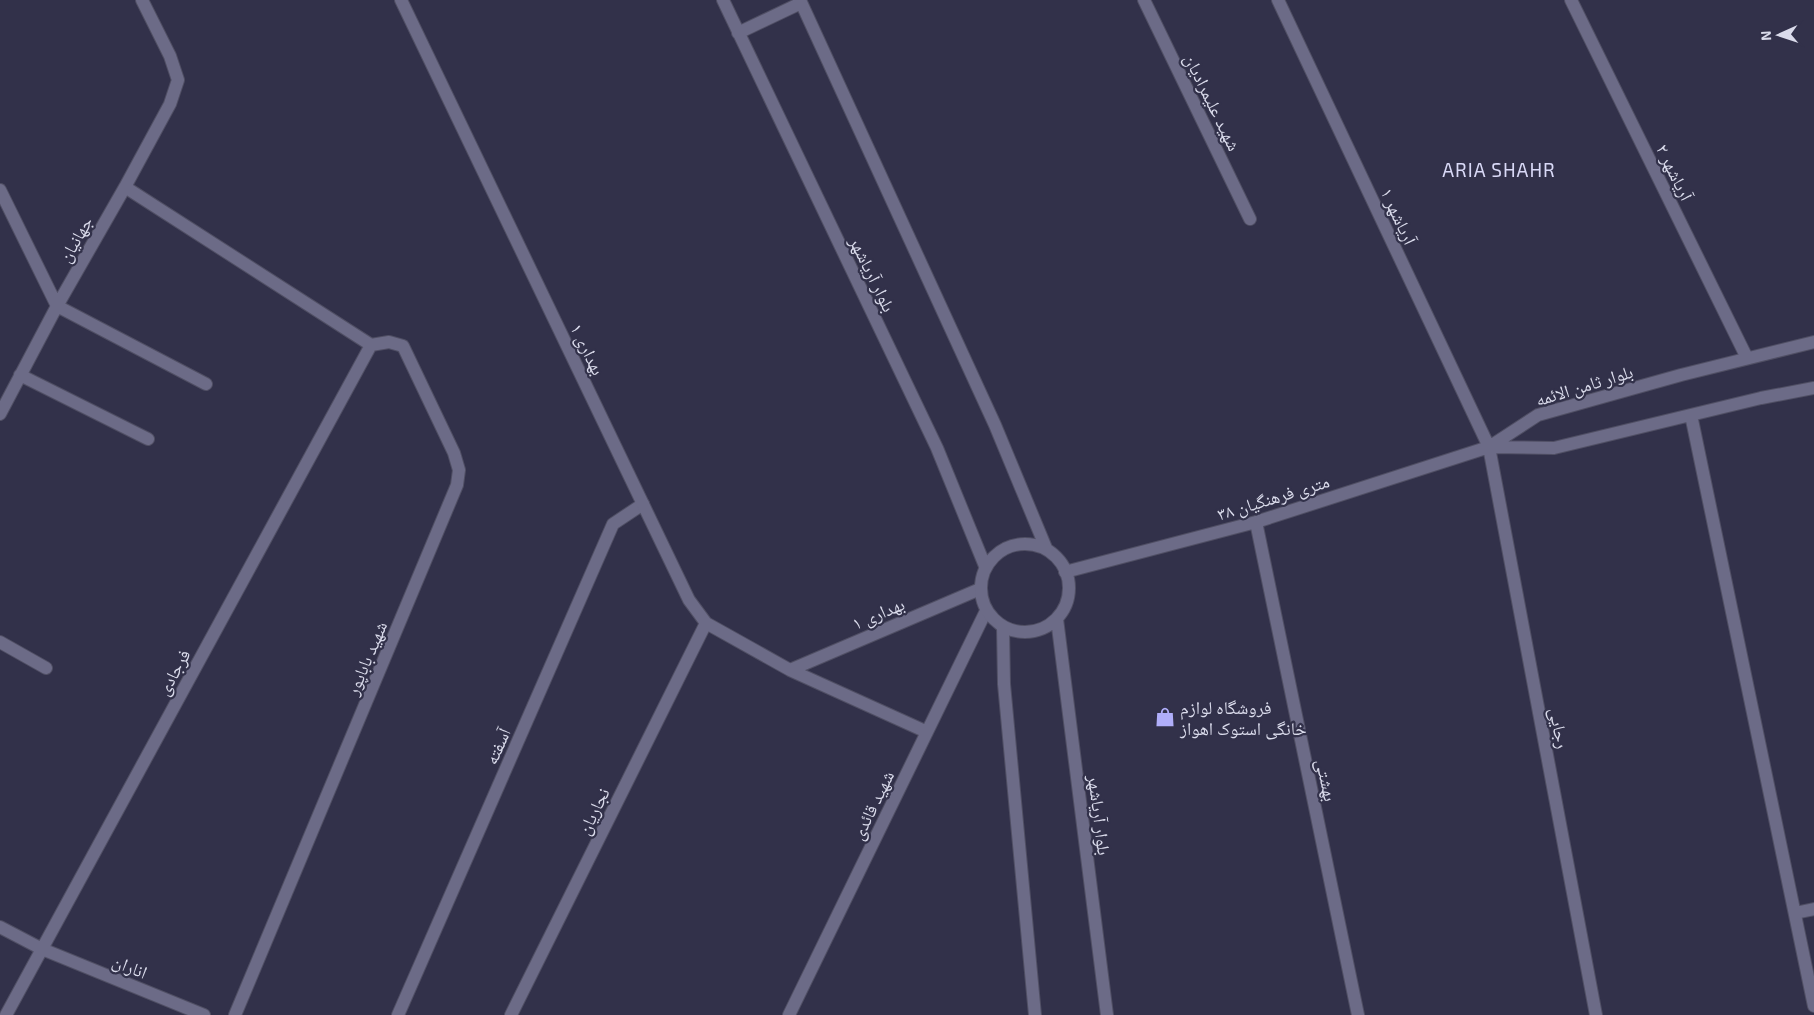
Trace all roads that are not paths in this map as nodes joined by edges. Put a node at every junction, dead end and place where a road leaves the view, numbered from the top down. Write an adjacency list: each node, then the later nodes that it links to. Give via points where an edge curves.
1 (142, 0): 9 (street, جهانیان, via 170,56 178,80 170,104)
2 (401, 0): 23 (street, بهداری ۱)
3 (723, 0): 8 (street, بلوار آریاشهر)
4 (1144, 0): 11 (street, شهید علیمرادیان)
5 (1278, 0): 22 (street, آریاشهر ۱)
6 (1571, 0): 15 (street, آریاشهر ۲)
7 (800, 1): 8 (street); 25 (street, via 995,425)
8 (738, 32): 26 (street, بلوار آریاشهر, via 937,448)
9 (126, 188): 12 (street, جهانیان); 14 (street)
10 (0, 190): 12 (street)
11 (1250, 219)
12 (57, 306): 16 (street, جهانیان); 17 (street)
13 (1814, 342): 15 (street, بلوار ثامن الائمه)
14 (371, 345): 40 (street, فرجادی); 44 (street, شهید باباپور, via 389,342 403,346 454,453 459,470 457,485)
15 (1747, 358): 22 (street, بلوار ثامن الائمه, via 1538,415)
16 (20, 375): 19 (street, جهانیان); 21 (street)
17 (206, 384)
18 (1814, 388): 20 (street)
19 (0, 414)
20 (1691, 415): 22 (street, via 1554,448); 38 (street)
21 (148, 439)
22 (1489, 446): 24 (street, ۳۸ متری فرهنگیان); 51 (street, رجایی)
23 (643, 504): 31 (street, بهداری ۱, via 689,600); 45 (street, آسفته, via 614,524)
24 (1256, 522): 27 (street, ۳۸ متری فرهنگیان); 50 (street, بهشتی)
25 (1046, 548): 26 (street, via 1024,542 1001,549); 27 (street, via 1062,562)
26 (985, 566): 28 (street)
27 (1065, 572): 30 (street, via 1069,580 1068,601)
28 (980, 588): 29 (street); 35 (street, بهداری ۱)
29 (986, 611): 32 (street); 36 (street, شهید قائدی)
30 (1057, 619): 32 (street, via 1041,630 1022,633); 49 (street, بلوار آریاشهر)
31 (706, 623): 35 (street, بهداری ۱); 46 (street, نجاریان)
32 (1003, 627): 48 (street, via 1004,684)
33 (0, 642): 34 (street)
34 (46, 668)
35 (790, 670): 36 (street, بهداری ۱)
36 (927, 732): 47 (street, شهید قائدی)
37 (1814, 909): 38 (street)
38 (1795, 913): 41 (street)
39 (0, 926): 40 (street, اناران)
40 (42, 949): 42 (street, فرجادی); 43 (street, اناران)
41 (1814, 1006)
42 (6, 1015)
43 (204, 1015)
44 (235, 1015)
45 (398, 1015)
46 (511, 1015)
47 (789, 1015)
48 (1035, 1015)
49 (1107, 1015)
50 (1358, 1015)
51 (1596, 1015)

